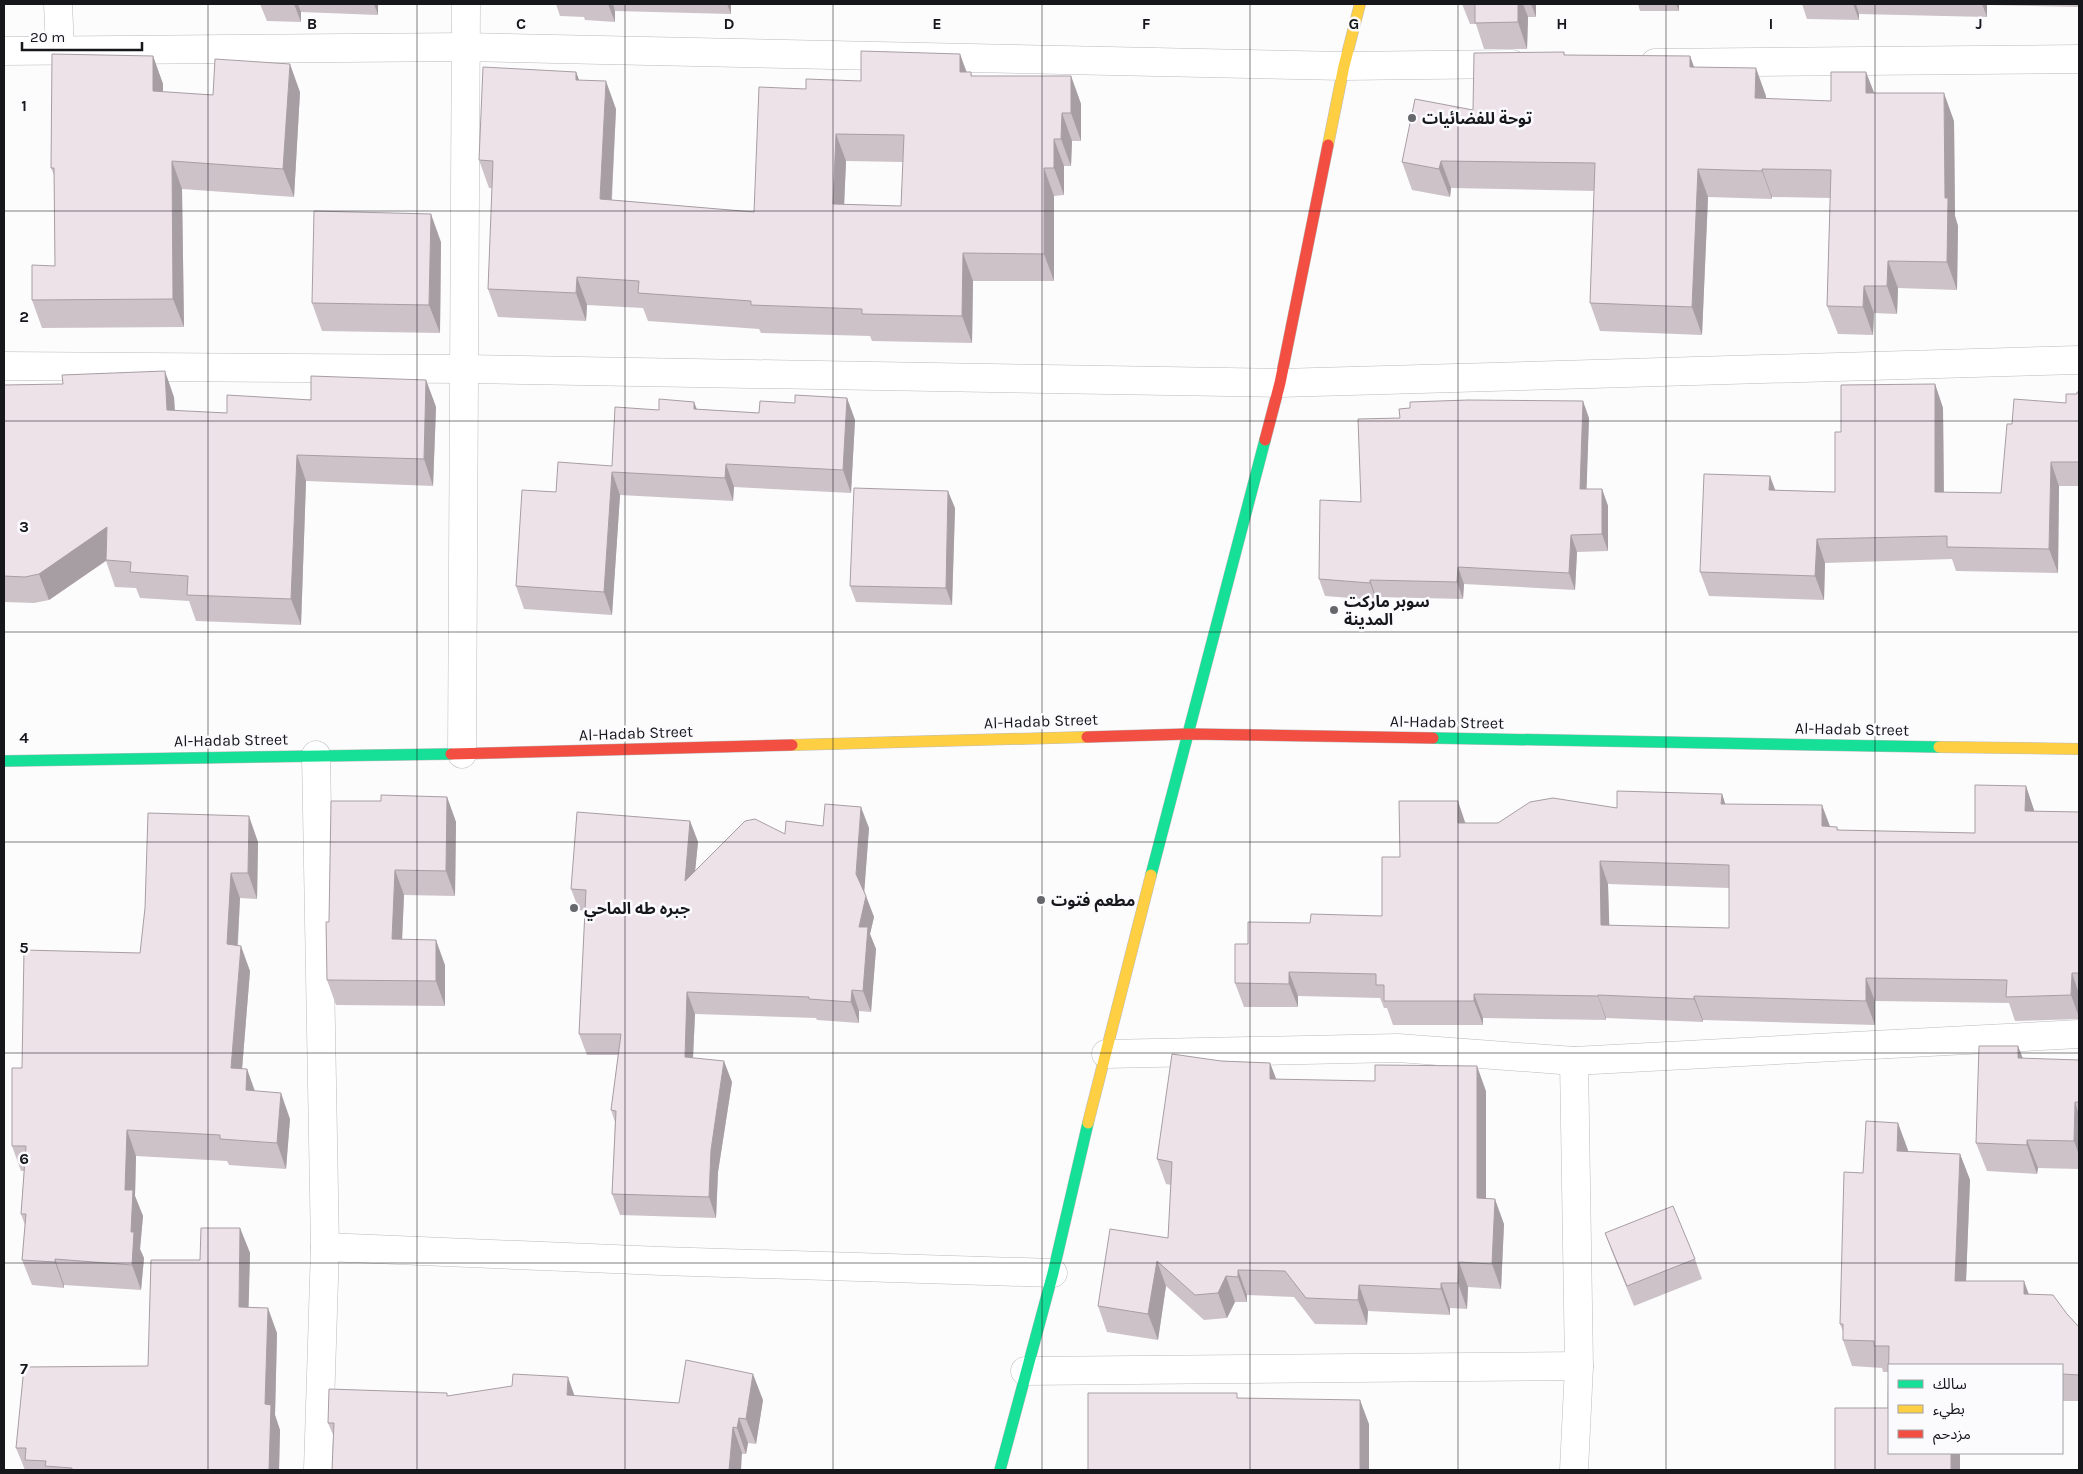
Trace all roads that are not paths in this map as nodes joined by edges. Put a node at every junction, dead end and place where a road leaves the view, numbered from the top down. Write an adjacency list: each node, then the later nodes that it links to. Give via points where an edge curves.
1 (58, 4): 5 (street)
2 (466, 4): 4 (street)
3 (1360, 4): 10 (street)
4 (466, 47): 5 (street); 10 (street); 13 (street)
5 (60, 49): 6 (street)
6 (4, 51)
7 (2079, 59): 8 (street)
8 (1632, 63)
9 (1533, 64): 10 (street)
10 (1344, 66): 14 (street)
11 (2079, 360): 14 (street)
12 (4, 366): 13 (street)
13 (465, 369): 14 (street); 17 (street)
14 (1280, 384): 15 (street)
15 (1188, 734): 16 (street, Al-Hadab Street); 17 (street, Al-Hadab Street); 21 (street)
16 (2079, 749)
17 (462, 754): 18 (street, Al-Hadab Street)
18 (316, 755): 19 (street, Al-Hadab Street); 23 (street)
19 (4, 760)
20 (2079, 1034): 22 (street)
21 (1106, 1054): 22 (street, via 1398,1048); 24 (street)
22 (1574, 1060): 25 (street)
23 (325, 1247): 24 (street); 27 (street)
24 (1053, 1273): 26 (street)
25 (1579, 1366): 26 (street); 29 (street)
26 (1025, 1371): 28 (street)
27 (318, 1470)
28 (1000, 1470)
29 (1574, 1470)

